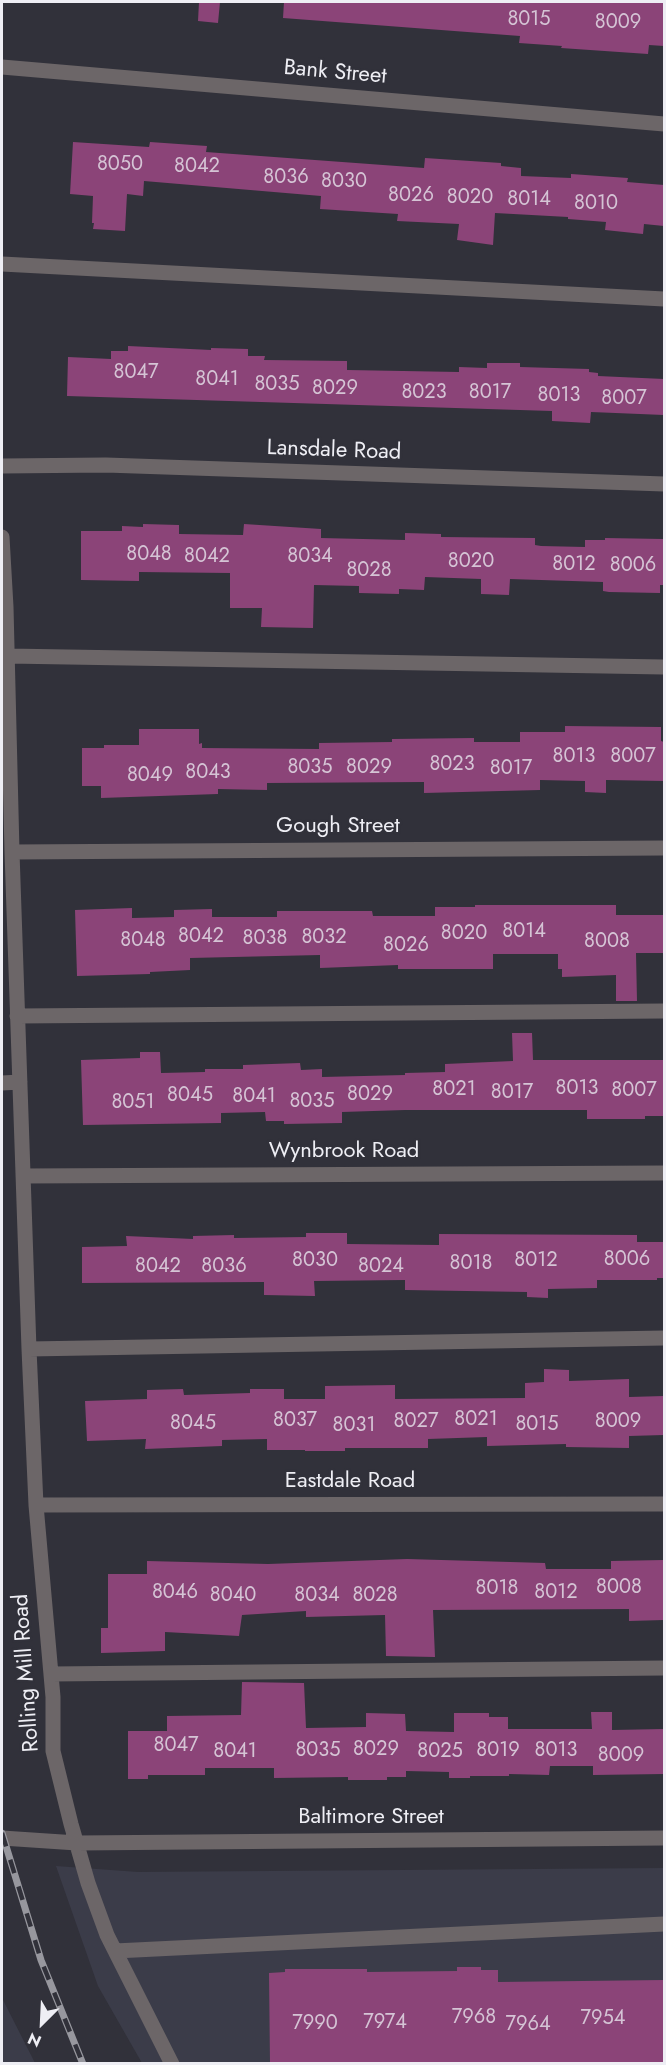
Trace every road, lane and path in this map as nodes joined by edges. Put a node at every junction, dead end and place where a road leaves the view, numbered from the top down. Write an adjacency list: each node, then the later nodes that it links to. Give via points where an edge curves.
1 (2, 67): 2 (street, Bank Street)
2 (664, 124)
3 (2, 264): 4 (street)
4 (664, 299)
5 (2, 466): 6 (street, Lansdale Road, via 106,465)
6 (664, 484)
7 (2, 537): 8 (street, Rolling Mill Road)
8 (4, 607): 9 (street, Rolling Mill Road)
9 (5, 649): 10 (street); 12 (street, Rolling Mill Road)
10 (664, 667)
11 (664, 848): 12 (street, Gough Street)
12 (12, 852): 14 (street, Rolling Mill Road)
13 (664, 1011): 14 (street)
14 (17, 1016): 15 (street, Rolling Mill Road)
15 (20, 1082): 16 (street); 18 (street, Rolling Mill Road)
16 (2, 1083)
17 (664, 1173): 18 (street, Wynbrook Road)
18 (23, 1176): 20 (street, Rolling Mill Road)
19 (664, 1338): 20 (street)
20 (29, 1348): 21 (street, Rolling Mill Road)
21 (36, 1504): 22 (street, Eastdale Road); 24 (street, Rolling Mill Road)
22 (664, 1504)
23 (664, 1668): 24 (street)
24 (51, 1674): 27 (street, Rolling Mill Road, via 53,1751)
25 (2, 1838): 27 (street, Baltimore Street)
26 (664, 1838): 27 (street, Baltimore Street)
27 (77, 1843): 29 (street, Rolling Mill Road)
28 (664, 1924): 29 (street)
29 (115, 1951): 30 (street, Rolling Mill Road)
30 (172, 2064)

